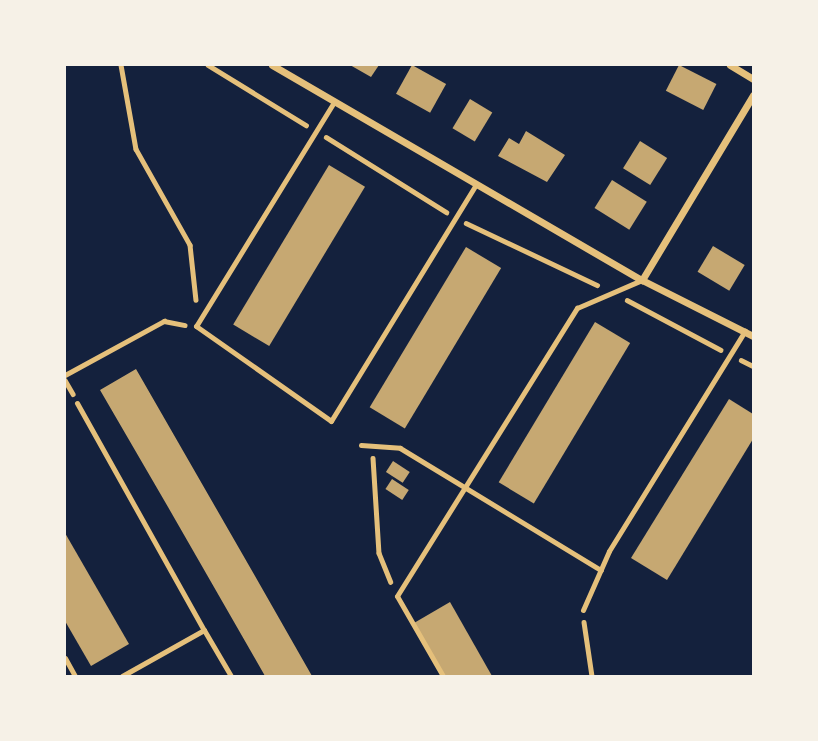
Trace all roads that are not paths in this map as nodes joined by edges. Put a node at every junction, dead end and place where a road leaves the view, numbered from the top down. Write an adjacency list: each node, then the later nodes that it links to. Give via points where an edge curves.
1 (272, 65): 5 (street)
2 (730, 65): 3 (street)
3 (753, 79)
4 (753, 95): 7 (street)
5 (334, 102): 6 (street); 6 (lane, via 196,326 331,421)
6 (476, 184): 7 (street)
7 (642, 280): 8 (street); 12 (lane, via 577,308)
8 (745, 331): 9 (street); 13 (lane)
9 (753, 336)
10 (77, 403): 15 (lane)
11 (361, 445): 12 (lane, via 400,448)
12 (463, 490): 13 (lane); 20 (lane, via 397,596)
13 (601, 570): 14 (lane)
14 (583, 610)
15 (204, 630): 18 (lane); 19 (lane)
16 (65, 658): 17 (lane)
17 (75, 676)
18 (122, 676)
19 (231, 676)
20 (443, 676)

